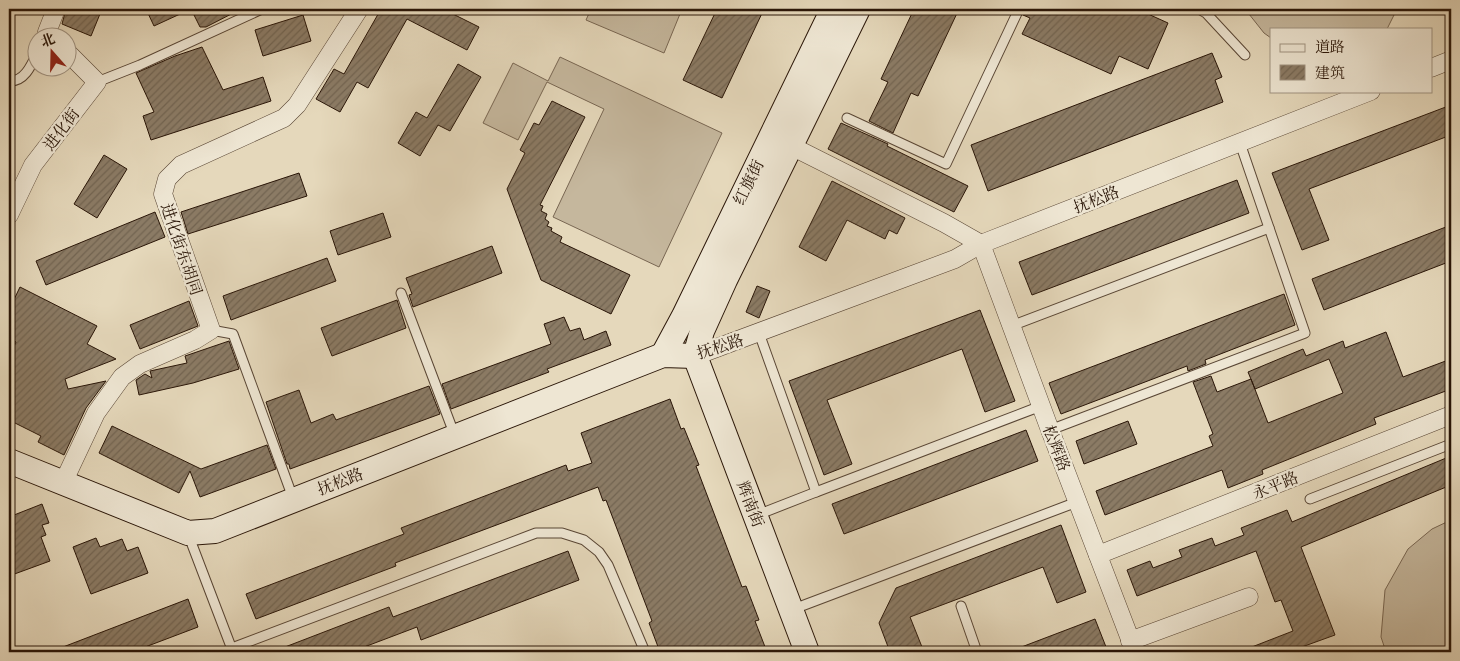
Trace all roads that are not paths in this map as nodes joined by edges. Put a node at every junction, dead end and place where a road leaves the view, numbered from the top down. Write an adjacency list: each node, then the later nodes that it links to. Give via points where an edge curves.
1 (56, 9): 8 (street)
2 (262, 9): 15 (lane)
3 (359, 9): 25 (street, 进化街东胡同, via 297,105 284,118 181,165 167,179 163,194)
4 (833, 9): 27 (street, 红旗街)
5 (858, 9): 19 (street, 红旗街)
6 (1019, 9): 17 (lane, via 946,164)
7 (1199, 9): 9 (lane)
8 (50, 28)
9 (1245, 55)
10 (1451, 60): 12 (street)
11 (78, 63): 15 (street)
12 (1432, 68)
13 (28, 69): 14 (lane, via 24,76)
14 (9, 81)
15 (96, 82): 20 (street, 进化街, via 33,165)
16 (1369, 92): 18 (street, 抚松路)
17 (847, 118)
18 (1240, 143): 21 (lane); 22 (street, 抚松路)
19 (790, 146): 22 (street); 28 (street, 红旗街, via 725,280 702,331)
20 (9, 215)
21 (1269, 228): 24 (lane); 31 (lane, via 1305,333)
22 (981, 244): 24 (street, 松辉路); 26 (street, 抚松路, via 955,258)
23 (401, 293): 32 (lane)
24 (1011, 326): 29 (street, 松辉路)
25 (211, 330): 35 (street, via 140,364 122,377 96,412); 38 (lane, via 233,334)
26 (759, 333): 28 (street, 抚松路); 36 (lane)
27 (663, 355): 28 (street, 抚松路); 32 (street, 抚松路)
28 (695, 356): 40 (street, 辉南街)
29 (1041, 406): 31 (street, 松辉路); 36 (lane)
30 (1451, 415): 42 (street, 永平路)
31 (1050, 430): 39 (street, 松辉路)
32 (455, 436): 38 (street, 抚松路)
33 (1451, 444): 37 (lane)
34 (9, 461): 35 (street, 抚松路)
35 (63, 483): 41 (street, 抚松路)
36 (816, 492): 40 (lane)
37 (1310, 499)
38 (294, 500): 41 (street, 抚松路, via 215,530)
39 (1077, 502): 42 (street, 松辉路); 45 (lane)
40 (755, 516): 45 (street, 辉南街)
41 (188, 533): 47 (lane)
42 (1098, 555): 46 (street, 松辉路)
43 (1249, 597): 46 (street)
44 (961, 606): 50 (lane)
45 (791, 610): 49 (street, 辉南街)
46 (1133, 647)
47 (232, 650): 48 (lane, via 536,533 562,533 584,540 608,565)
48 (645, 652)
49 (807, 652)
50 (977, 652)

